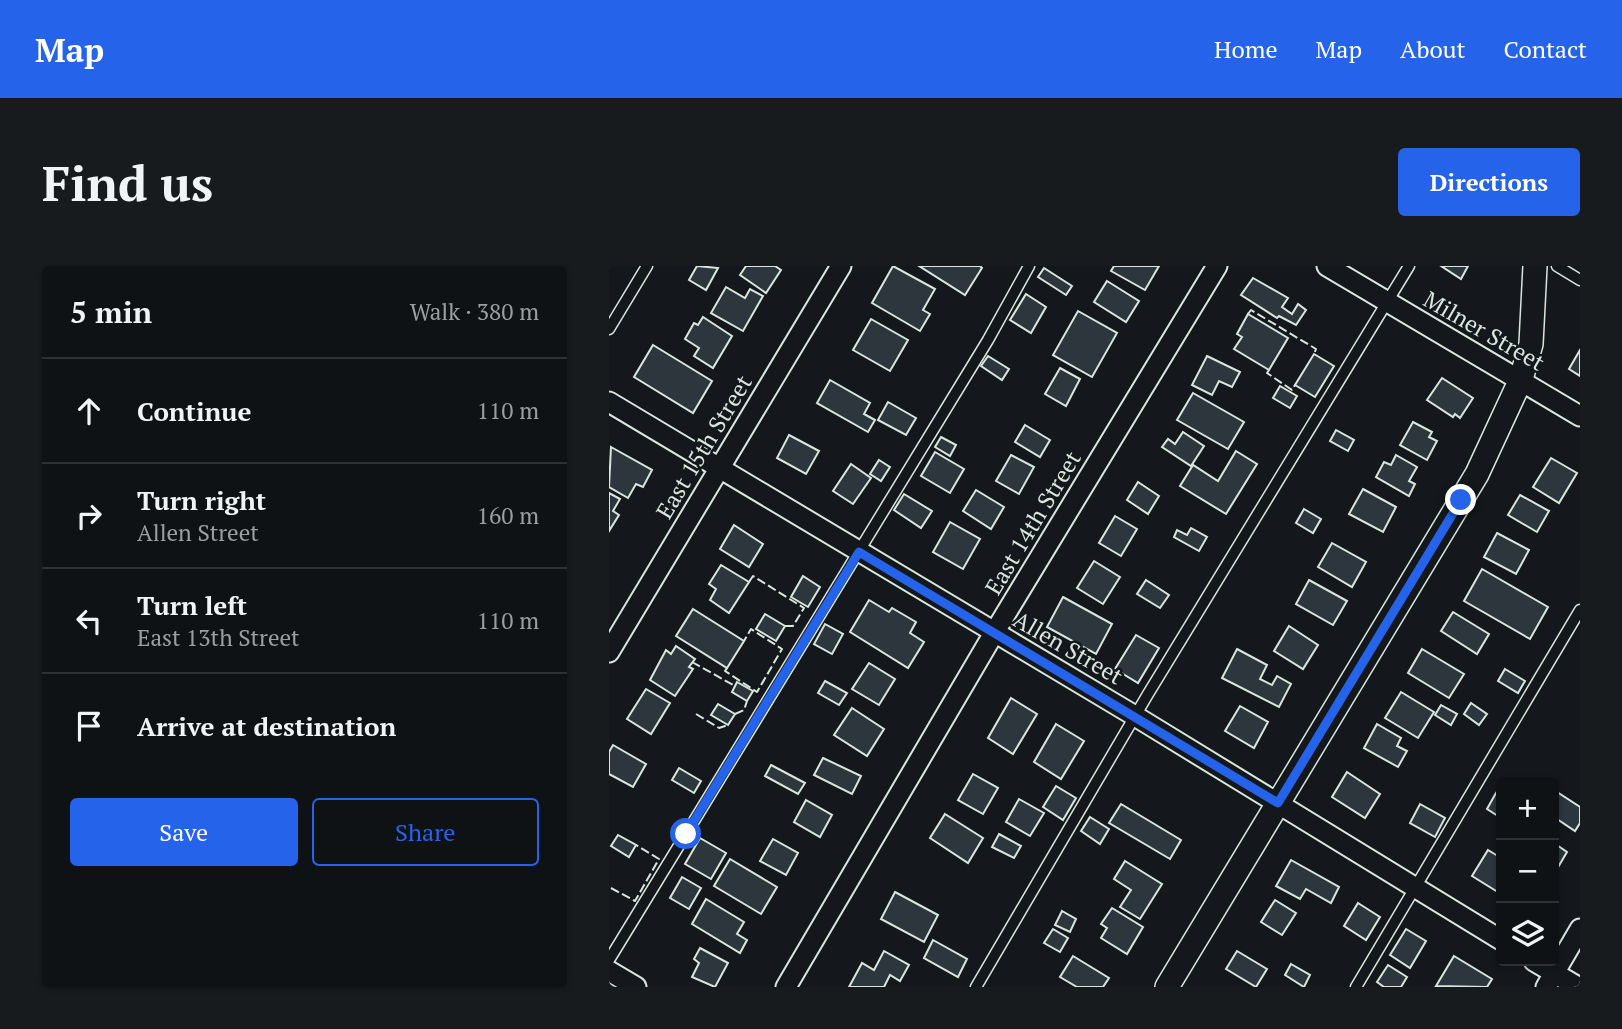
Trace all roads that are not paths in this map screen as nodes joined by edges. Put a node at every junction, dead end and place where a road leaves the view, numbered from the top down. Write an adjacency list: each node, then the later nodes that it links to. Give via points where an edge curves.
1 (647, 266): 11 (lane)
2 (841, 266): 15 (street, East 15th Street)
3 (1029, 266): 16 (lane)
4 (1217, 266): 18 (street, East 14th Street)
5 (1327, 266): 10 (street, Milner Street)
6 (1409, 266): 10 (lane)
7 (1535, 266): 12 (street, via 1531,344)
8 (1557, 266): 9 (lane)
9 (1580, 280)
10 (1386, 303): 12 (street, Milner Street); 20 (lane)
11 (609, 329)
12 (1521, 379): 14 (street, Milner Street); 21 (street, via 1477,474)
13 (609, 402): 15 (street, Allen Street)
14 (1580, 416)
15 (720, 467): 16 (street, Allen Street); 19 (street, East 15th Street)
16 (859, 552): 18 (street, Allen Street); 25 (lane)
17 (1580, 610): 22 (lane)
18 (994, 633): 20 (street, Allen Street); 30 (street, East 14th Street)
19 (609, 652)
20 (1135, 716): 21 (street, Allen Street); 31 (lane)
21 (1278, 803): 22 (street, Allen Street); 32 (street)
22 (1416, 887): 24 (street, Allen Street); 33 (lane)
23 (1580, 929): 28 (street)
24 (1496, 937)
25 (609, 960)
26 (1538, 966): 28 (street)
27 (609, 971): 29 (street)
28 (1550, 980): 34 (street)
29 (636, 987)
30 (786, 987)
31 (976, 987)
32 (1167, 987)
33 (1356, 987)
34 (1578, 987)

